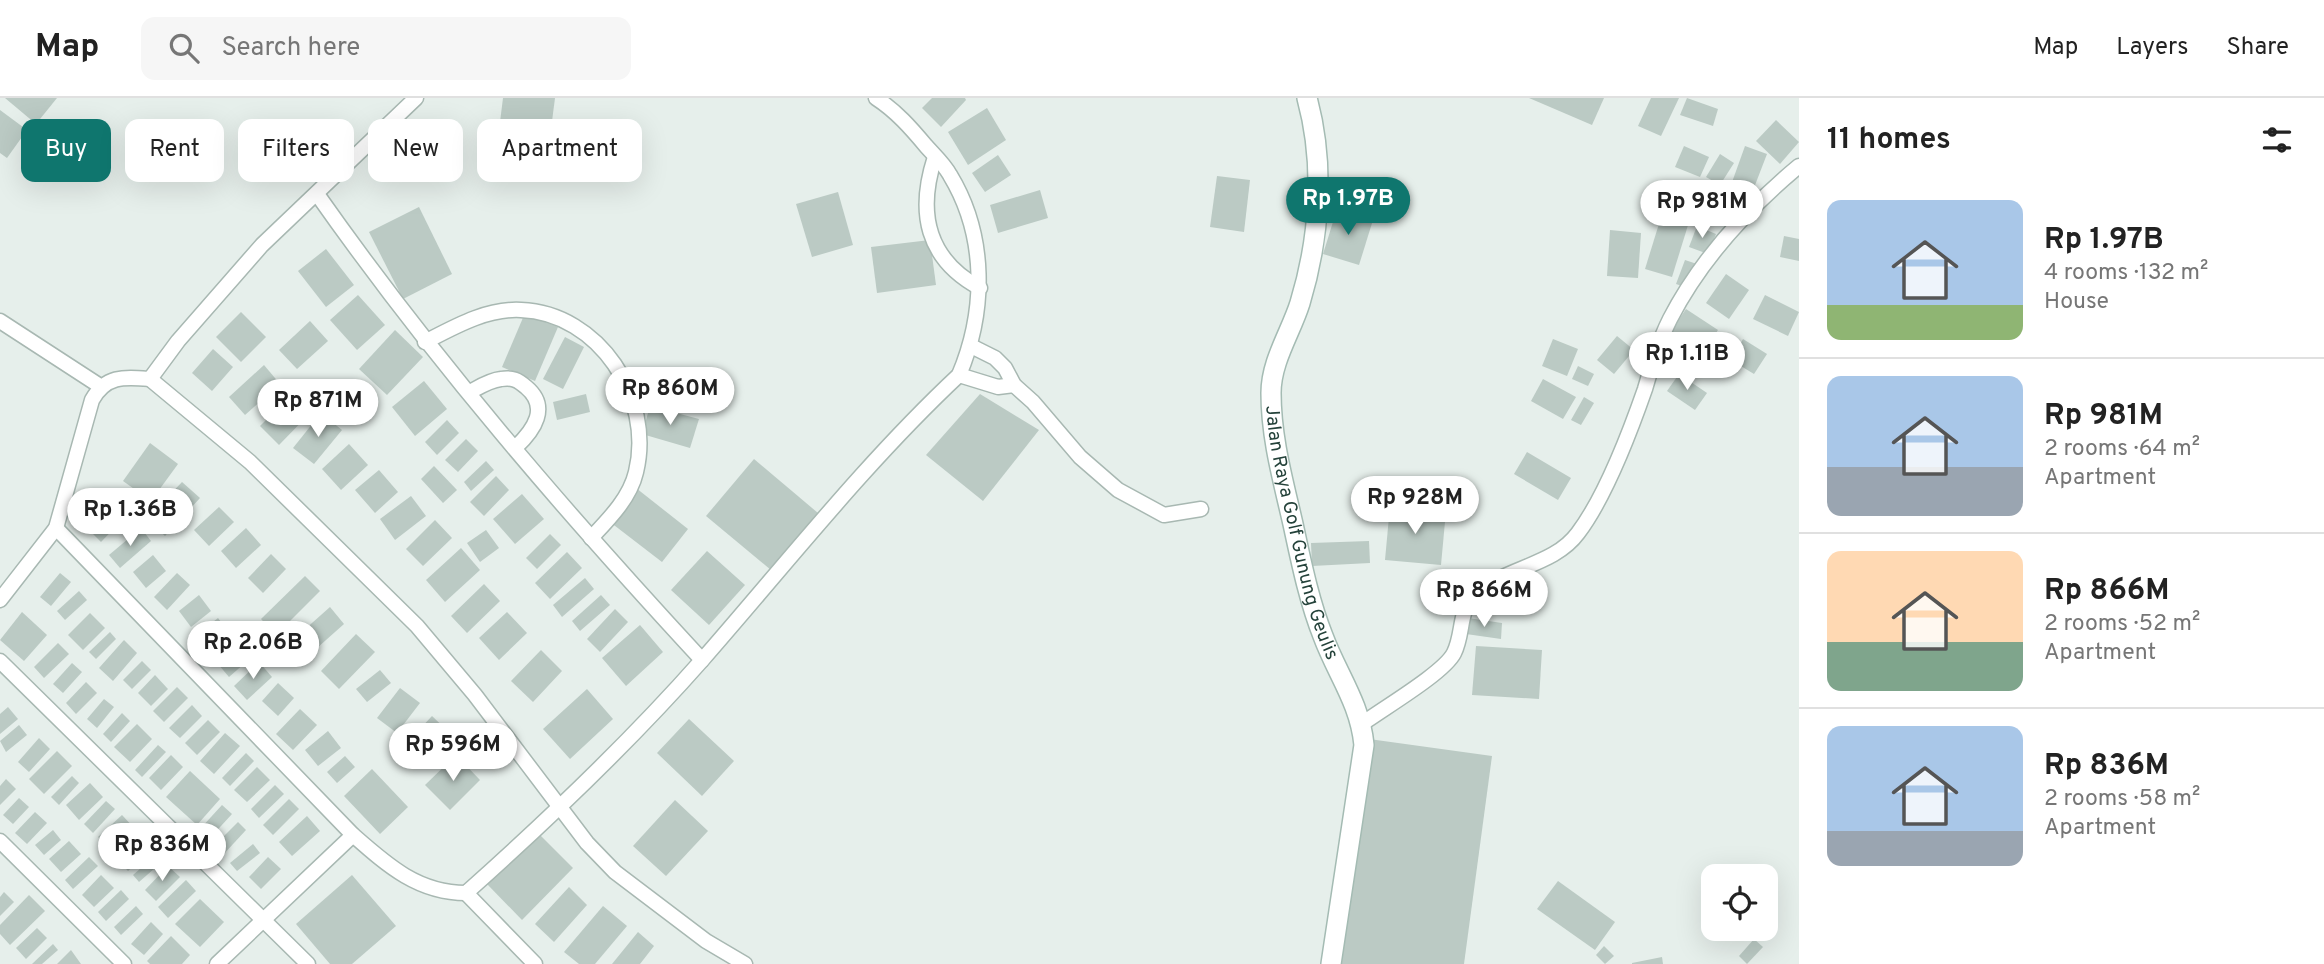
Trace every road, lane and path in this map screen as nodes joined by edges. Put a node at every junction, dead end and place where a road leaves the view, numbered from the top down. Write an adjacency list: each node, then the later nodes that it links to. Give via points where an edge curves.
1 (416, 98): 6 (street)
2 (876, 98): 4 (street, via 910,125)
3 (1307, 98): 23 (main road, Jalan Raya Golf Gunung Geulis, via 1317,155 1314,237 1300,305 1274,369 1272,427 1322,635)
4 (935, 157): 7 (street, via 950,173 964,205 979,260); 7 (street, via 924,205 928,227 944,261)
5 (1799, 166): 23 (street, via 1729,233 1670,319 1631,429 1579,532 1557,553 1474,596 1465,608 1457,645 1447,663)
6 (317, 194): 9 (street); 12 (street, via 262,246)
7 (980, 288): 10 (street)
8 (0, 321): 14 (street)
9 (425, 342): 15 (street); 19 (street, via 471,320 518,309 569,323 596,339 612,357 625,380 640,452 636,475 624,499)
10 (971, 346): 11 (street); 13 (street, via 995,358)
11 (958, 375): 13 (street, via 998,387); 21 (street, via 835,505)
12 (150, 379): 14 (street, via 121,377); 24 (street, via 250,462 417,626)
13 (1014, 385): 17 (street, via 1080,457 1118,490 1164,514)
14 (100, 386): 18 (street)
15 (470, 392): 16 (street); 16 (street, via 500,379 516,379 535,395 537,421)
16 (516, 447): 19 (street)
17 (1201, 509)
18 (56, 528): 20 (street); 25 (street)
19 (591, 538): 21 (street)
20 (0, 600)
21 (702, 660): 24 (street)
22 (0, 661): 28 (street)
23 (1362, 724): 34 (main road, Jalan Raya Golf Gunung Geulis, via 1362,757)
24 (562, 808): 27 (street); 33 (street, via 615,872 706,941)
25 (353, 835): 27 (street, via 403,877 440,892); 28 (street)
26 (0, 841): 29 (street)
27 (466, 893): 32 (street)
28 (264, 921): 30 (street); 31 (street)
29 (124, 964)
30 (217, 964)
31 (308, 964)
32 (535, 964)
33 (745, 964)
34 (1331, 964)

